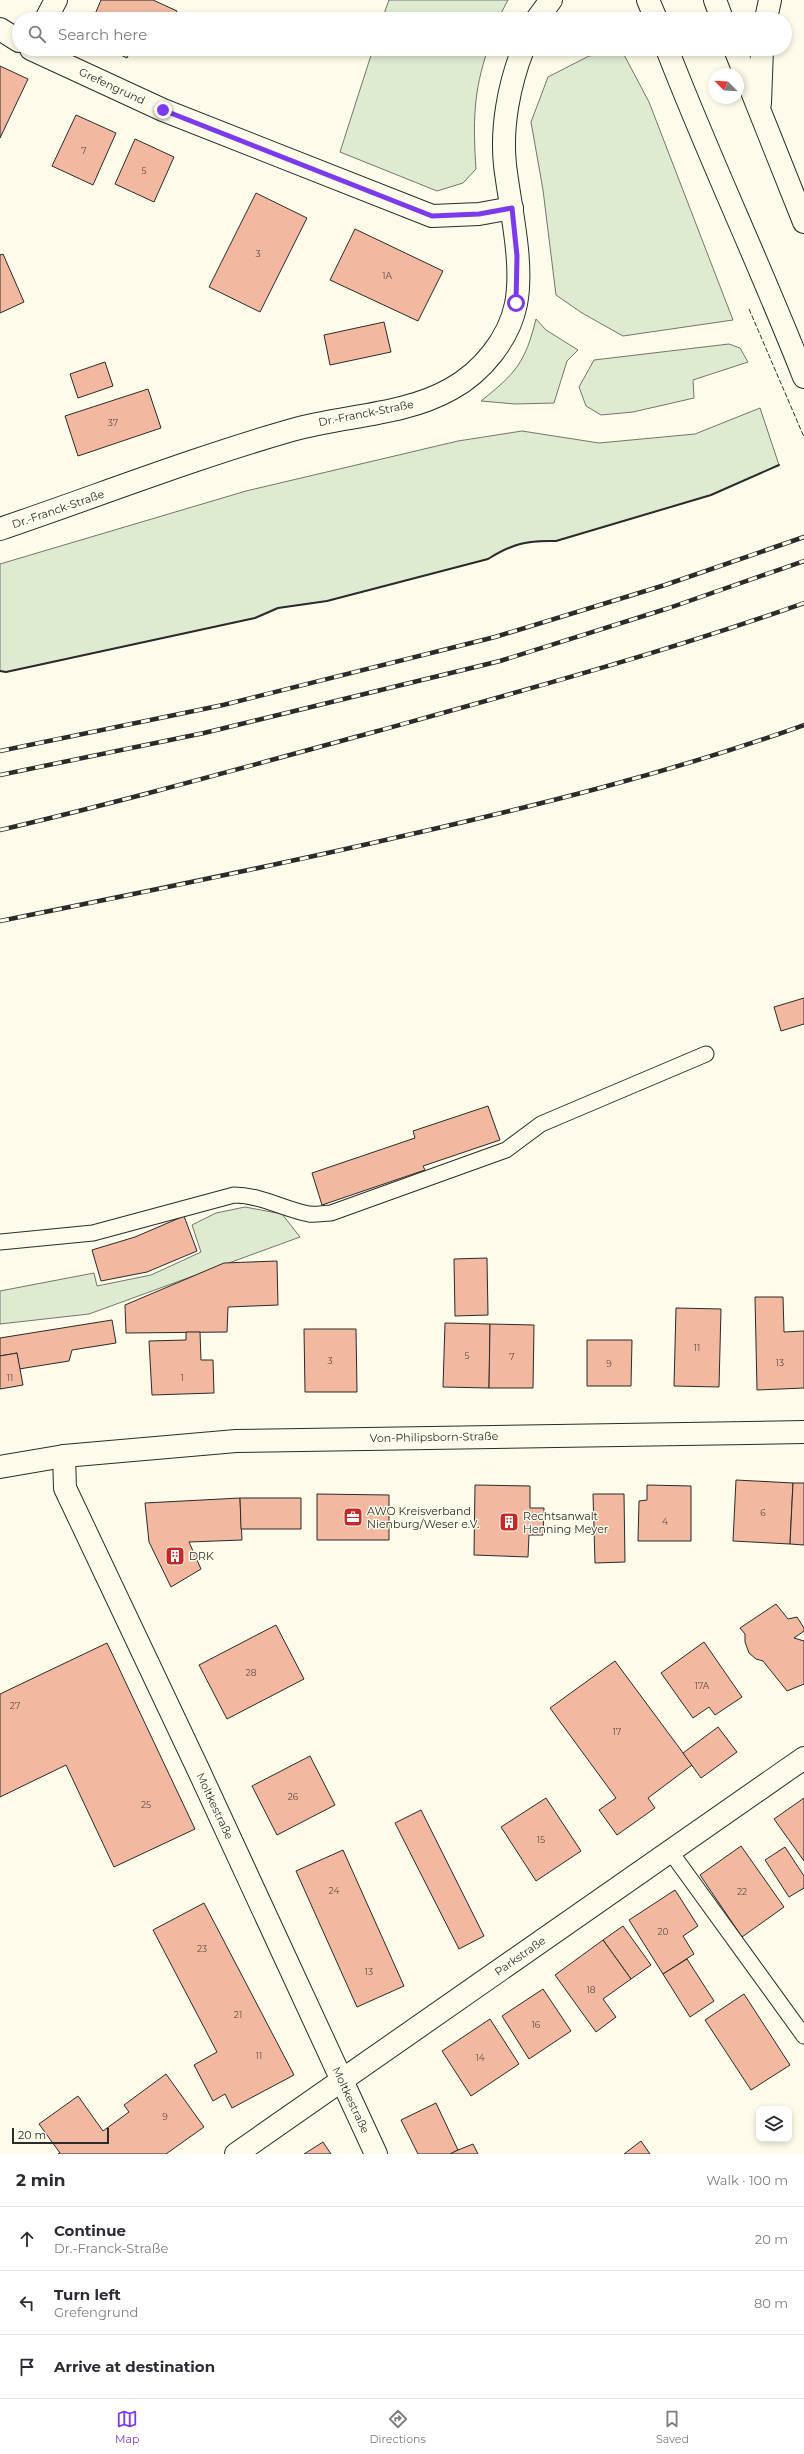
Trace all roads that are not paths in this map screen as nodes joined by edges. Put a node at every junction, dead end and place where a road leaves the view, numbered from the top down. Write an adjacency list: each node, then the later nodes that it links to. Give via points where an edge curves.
1 (56, 0): 6 (street)
2 (551, 0): 7 (street)
3 (648, 0): 8 (street)
4 (715, 0): 9 (street)
5 (770, 0): 10 (street)
6 (50, 12)
7 (542, 12)
8 (653, 12)
9 (719, 12)
10 (767, 12)
11 (0, 29): 12 (street)
12 (12, 37)
13 (46, 56): 19 (street, Grefengrund, via 163,110 432,216 479,214)
14 (520, 56): 19 (street, Dr.-Franck-Straße, via 514,73 505,125 505,163)
15 (670, 56): 21 (street, via 697,126 779,312)
16 (738, 56): 18 (street)
17 (762, 56): 18 (street)
18 (760, 110): 20 (street)
19 (512, 208): 22 (street, Dr.-Franck-Straße, via 517,256 516,303 511,321 497,348 479,368 452,389 411,406 322,422 255,441)
20 (804, 222)
21 (804, 377)
22 (0, 529)
23 (706, 1054): 24 (lane, via 541,1124 506,1150 331,1213 310,1214 247,1195 234,1195 93,1233)
24 (0, 1242)
25 (804, 1432): 26 (street, Von-Philipsborn-Straße, via 236,1441)
26 (64, 1456): 27 (street, Von-Philipsborn-Straße); 31 (street, Moltkestraße, via 65,1488)
27 (0, 1467)
28 (804, 1758): 29 (street, Parkstraße)
29 (670, 1851): 30 (lane); 31 (street, Parkstraße)
30 (804, 2036)
31 (342, 2080): 32 (street, Parkstraße); 33 (street, Moltkestraße)
32 (236, 2154)
33 (376, 2154)

